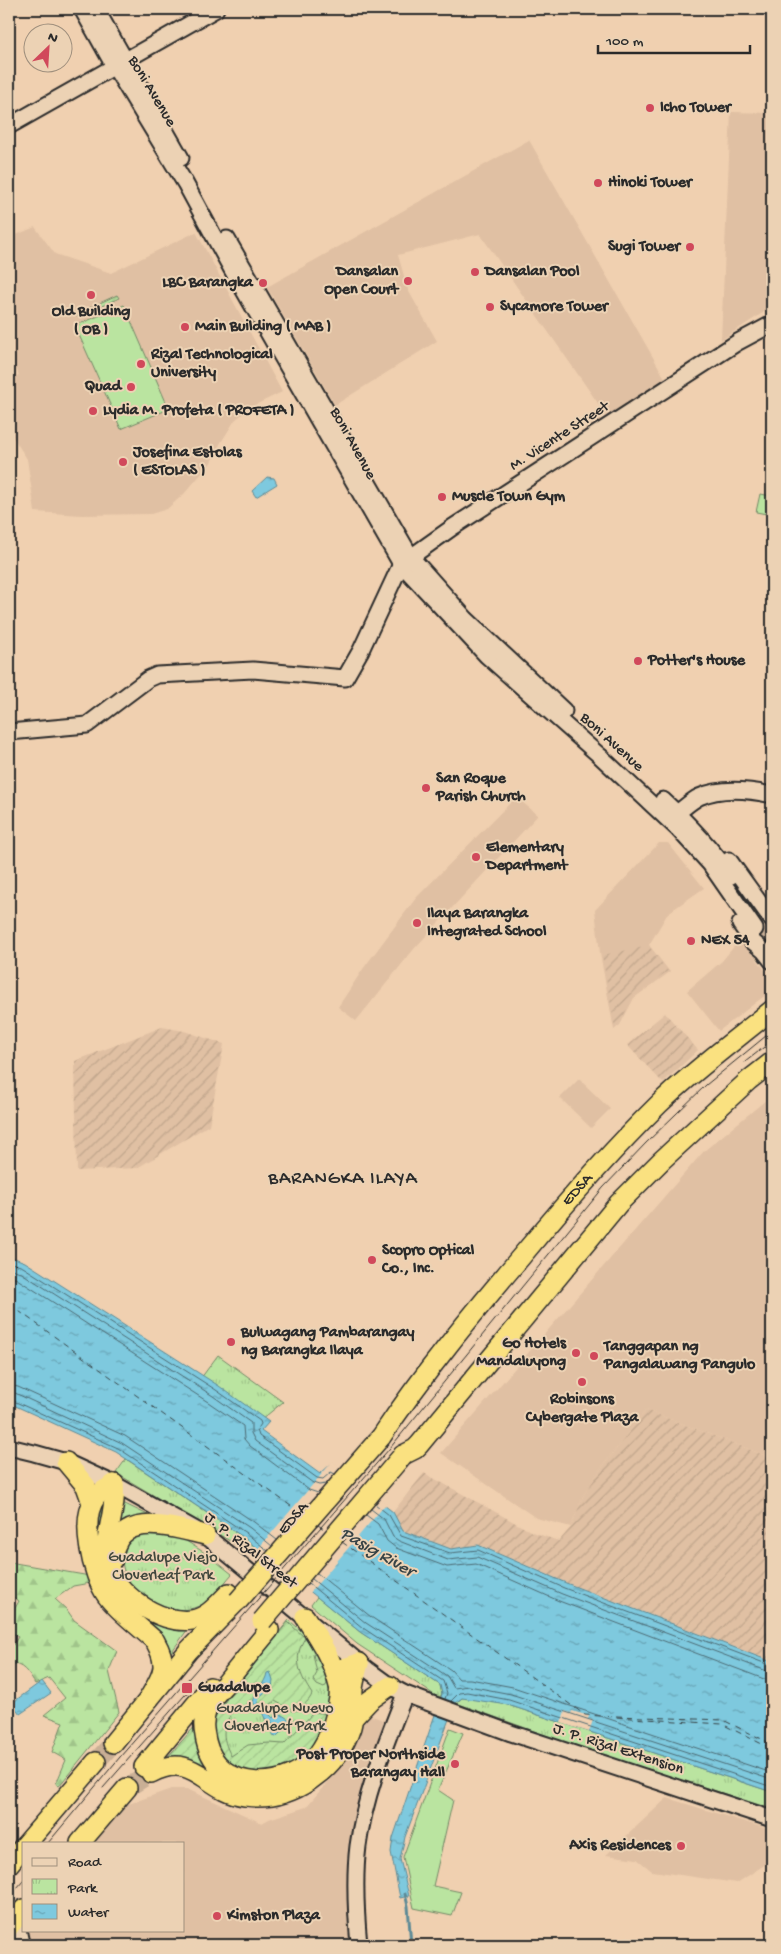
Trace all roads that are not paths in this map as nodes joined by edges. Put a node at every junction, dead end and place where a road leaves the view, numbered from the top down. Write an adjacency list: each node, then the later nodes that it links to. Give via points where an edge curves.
1 (82, 9): 4 (main road, Boni Avenue)
2 (96, 9): 4 (main road, Boni Avenue)
3 (216, 9): 4 (main road)
4 (120, 63): 5 (main road); 7 (main road, Boni Avenue, via 231,268)
5 (9, 126)
6 (772, 324): 7 (main road, M. Vicente Street, via 738,342)
7 (406, 560): 8 (main road, M. Vicente Street, via 345,678 252,670 157,675 87,725); 10 (main road, Boni Avenue, via 487,656 600,756)
8 (9, 732)
9 (772, 795): 10 (main road, via 746,790 711,794 698,798)
10 (680, 821): 11 (main road, Boni Avenue, via 710,834); 12 (main road, Boni Avenue, via 687,850 752,941)
11 (763, 924)
12 (770, 953)
13 (772, 1010): 21 (highway, EDSA, bridge, via 696,1070 589,1176 470,1316 377,1433)
14 (772, 1062): 23 (highway, via 619,1203)
15 (9, 1447): 16 (main road, J. P. Rizal Street)
16 (66, 1462): 17 (main road, J. P. Rizal Street); 18 (highway, via 86,1486)
17 (114, 1484): 18 (highway); 19 (main road, J. P. Rizal Street); 20 (highway, via 115,1504 107,1544 108,1562)
18 (92, 1503): 27 (highway, via 89,1550 98,1582 116,1606 155,1641 164,1660 160,1679)
19 (205, 1534): 20 (highway, via 158,1524 134,1528 117,1542); 22 (main road, J. P. Rizal Street)
20 (114, 1578): 21 (highway, via 139,1604 177,1620 203,1616)
21 (233, 1595): 27 (highway, EDSA)
22 (305, 1617): 24 (main road, J. P. Rizal Street); 25 (highway, via 330,1658)
23 (267, 1626): 25 (highway, via 209,1704 204,1722 206,1737 213,1758 222,1768 237,1778 258,1783 284,1778 303,1768 314,1760 326,1742 335,1715); 29 (highway, via 230,1663 148,1770 181,1765 215,1785 244,1796 282,1792 312,1779 328,1765 347,1738)
24 (359, 1663): 25 (highway, via 344,1668); 26 (main road, J. P. Rizal Street); 29 (highway, via 354,1689)
25 (339, 1686)
26 (397, 1690): 28 (main road, J. P. Rizal Street); 29 (highway, via 370,1700); 42 (main road, via 358,1847)
27 (148, 1700): 30 (highway, EDSA)
28 (453, 1711): 33 (main road, J. P. Rizal Extension)
29 (354, 1717)
30 (113, 1743)
31 (96, 1762): 34 (highway)
32 (127, 1788): 35 (highway)
33 (772, 1820)
34 (28, 1842)
35 (81, 1842)
36 (22, 1848): 37 (highway)
37 (9, 1864)
38 (22, 1913): 40 (highway)
39 (22, 1915): 41 (main road, via 17,1925)
40 (9, 1927)
41 (23, 1945)
42 (359, 1945)

